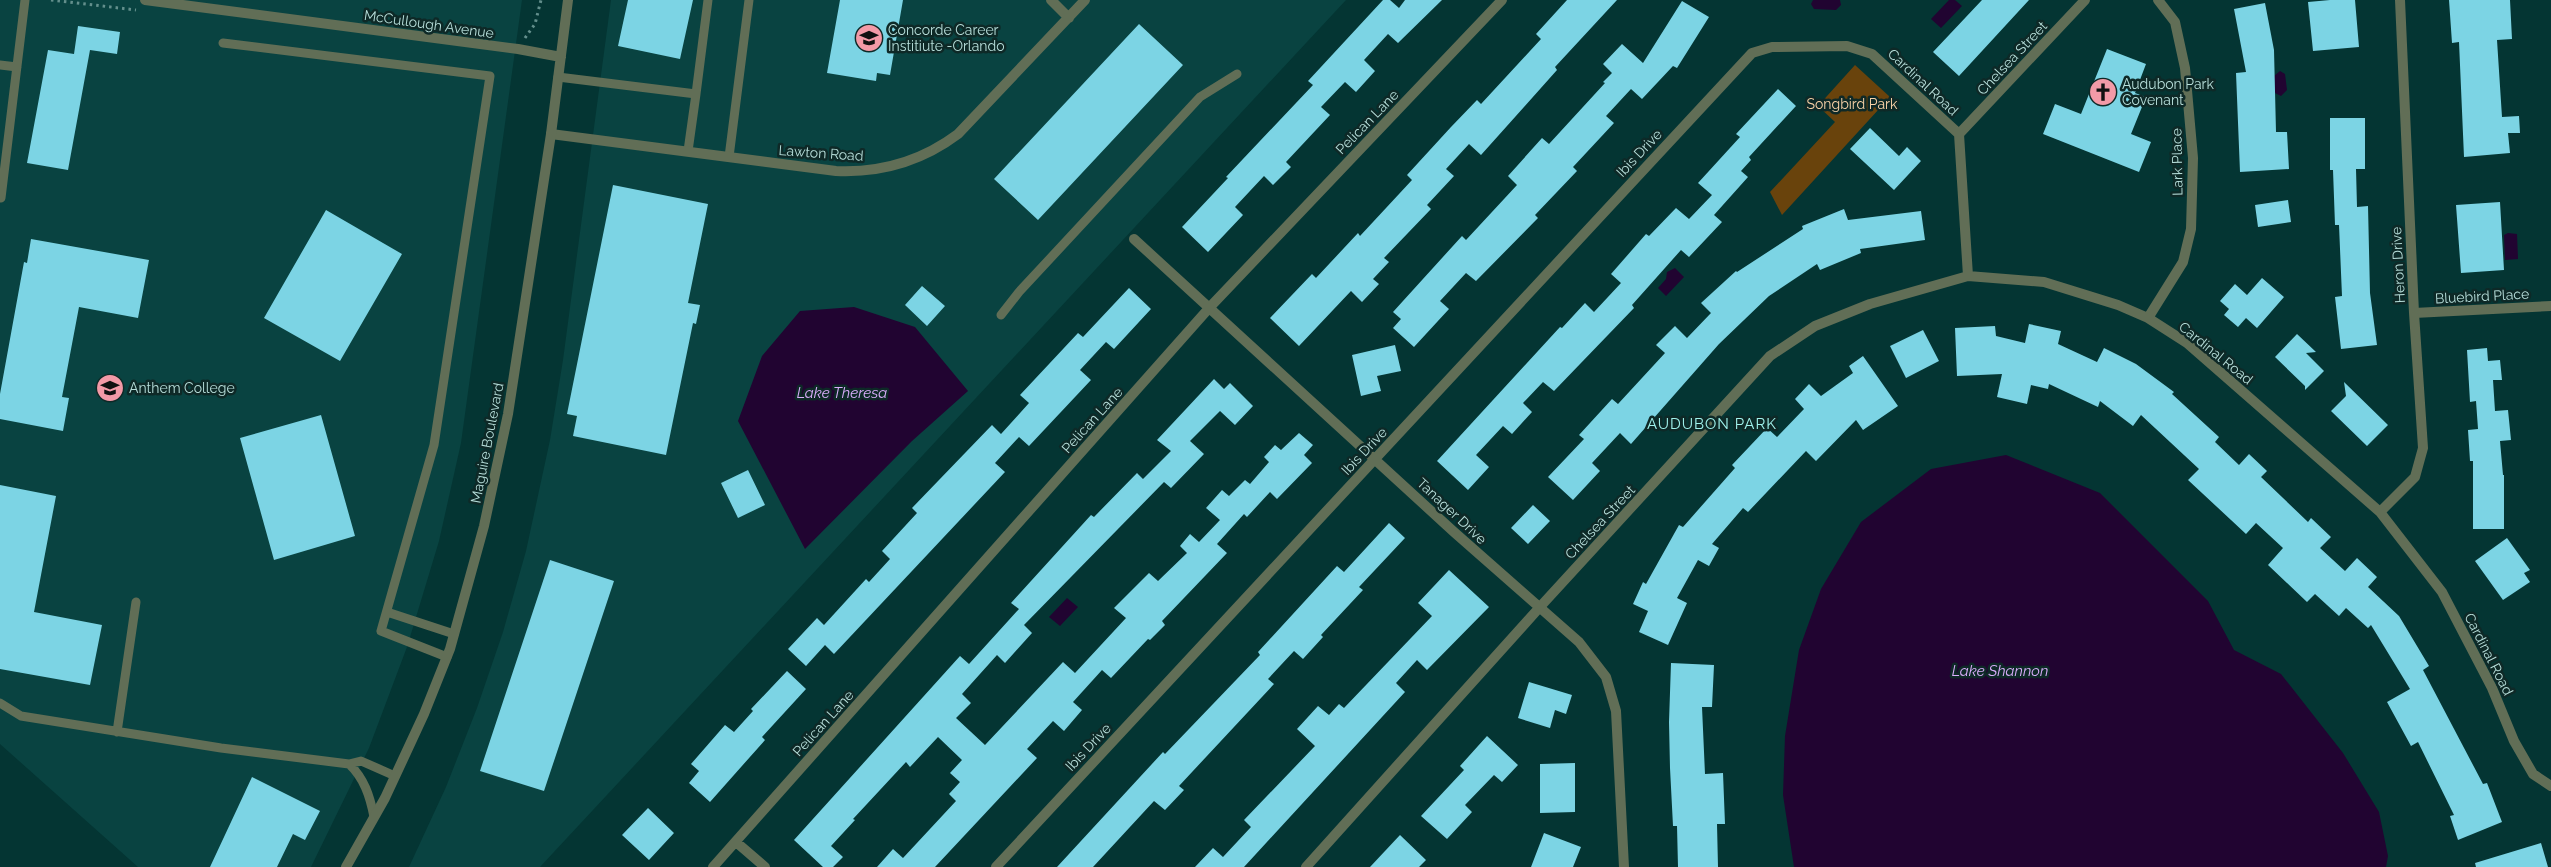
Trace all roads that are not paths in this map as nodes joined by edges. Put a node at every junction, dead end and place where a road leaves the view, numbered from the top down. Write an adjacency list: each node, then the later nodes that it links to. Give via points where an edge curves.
1 (25, 0): 17 (lane)
2 (145, 0): 15 (street, McCullough Avenue)
3 (568, 0): 15 (street, Maguire Boulevard)
4 (708, 0): 20 (lane)
5 (749, 0): 24 (lane)
6 (1051, 0): 12 (street)
7 (1085, 0): 12 (street, Lawton Road)
8 (1502, 0): 29 (street, Pelican Lane)
9 (2085, 0): 22 (street, Chelsea Street)
10 (2158, 0): 32 (street, Lark Place, via 2175,22 2185,68 2193,158 2191,229 2183,262)
11 (2400, 0): 30 (street, Heron Drive)
12 (1069, 18): 24 (street, Lawton Road, via 971,122 946,143 921,156 880,169 852,171)
13 (223, 43): 37 (lane, via 490,76 434,445)
14 (1752, 53): 22 (street, Cardinal Road, via 1772,47 1847,46 1872,54); 33 (street, Ibis Drive)
15 (561, 57): 19 (street, Maguire Boulevard)
16 (0, 65): 17 (lane)
17 (17, 67): 25 (lane)
18 (1237, 74): 31 (lane, via 1200,97)
19 (558, 77): 20 (lane); 21 (street, Maguire Boulevard)
20 (696, 94): 23 (lane)
21 (551, 134): 23 (street, Lawton Road); 38 (street, Maguire Boulevard, via 508,414 484,526)
22 (1959, 134): 27 (street, Cardinal Road)
23 (688, 151): 24 (street, Lawton Road)
24 (728, 157)
25 (1, 198)
26 (1134, 239): 29 (street, Tanager Drive)
27 (1968, 276): 32 (street, Cardinal Road, via 2044,282); 36 (street, Chelsea Street, via 1870,304 1815,326 1770,356)
28 (2551, 306): 30 (street, Bluebird Place)
29 (1210, 308): 33 (street, Tanager Drive); 46 (street, Pelican Lane)
30 (2414, 313): 34 (street, Heron Drive, via 2423,448 2415,477)
31 (1001, 315)
32 (2148, 318): 34 (street, Cardinal Road, via 2187,343)
33 (1375, 459): 36 (street, Tanager Drive); 50 (street, Ibis Drive)
34 (2380, 512): 44 (street, Cardinal Road, via 2442,592 2492,688 2514,741 2533,774)
35 (136, 602): 41 (lane)
36 (1539, 608): 51 (street, Chelsea Street); 52 (street, Tanager Drive, via 1579,642 1606,677 1616,711)
37 (387, 612): 38 (lane); 39 (lane, via 381,631 383,634)
38 (454, 634): 39 (street, Maguire Boulevard)
39 (447, 657): 43 (street, Maguire Boulevard)
40 (0, 703): 41 (lane, via 21,716)
41 (117, 732): 42 (lane)
42 (349, 764): 43 (lane, via 361,761); 45 (lane, via 359,774 370,796)
43 (395, 776): 45 (street, Maguire Boulevard)
44 (2551, 786)
45 (374, 817): 47 (street, Maguire Boulevard)
46 (736, 842): 48 (street, Pelican Lane); 49 (street)
47 (346, 867)
48 (713, 867)
49 (765, 867)
50 (996, 867)
51 (1306, 867)
52 (1624, 867)

